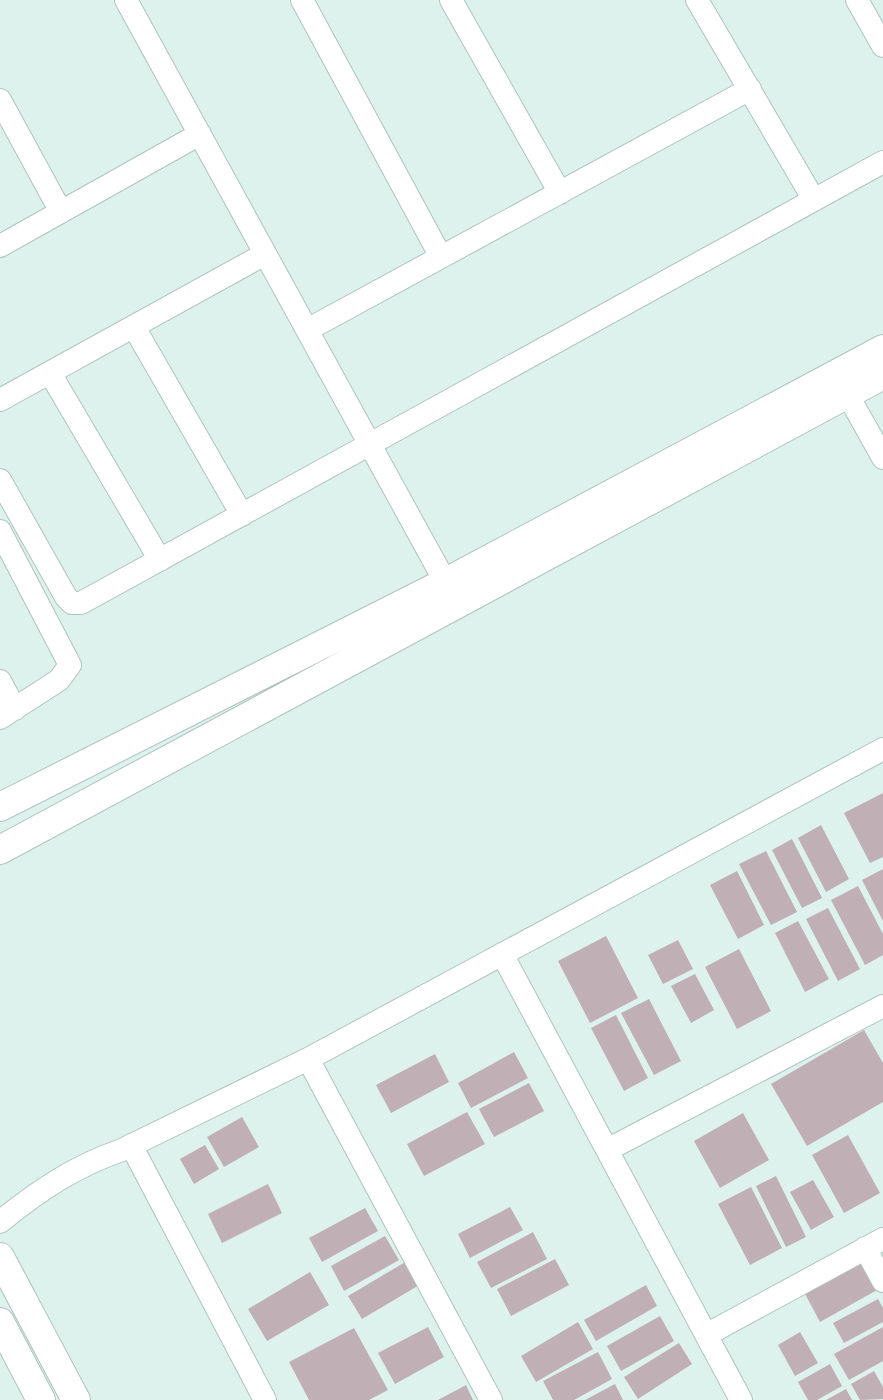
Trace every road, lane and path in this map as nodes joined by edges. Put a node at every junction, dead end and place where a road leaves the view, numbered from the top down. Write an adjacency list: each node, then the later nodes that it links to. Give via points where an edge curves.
1 (126, 0): 9 (street)
2 (302, 0): 16 (street)
3 (451, 0): 11 (street)
4 (697, 0): 7 (street)
5 (857, 0): 6 (street)
6 (883, 46)
7 (750, 89): 11 (street); 12 (street)
8 (0, 100): 13 (street)
9 (200, 134): 13 (street); 15 (street)
10 (883, 162): 12 (street)
11 (560, 193): 16 (street)
12 (814, 200): 24 (street)
13 (61, 212): 14 (street)
14 (0, 246)
15 (265, 254): 17 (street); 18 (street)
16 (441, 257): 18 (street)
17 (134, 327): 20 (street); 27 (street)
18 (307, 330): 24 (street)
19 (883, 349): 21 (street)
20 (50, 373): 22 (street); 29 (street)
21 (856, 380): 23 (street); 25 (street); 30 (street)
22 (0, 400)
23 (883, 427)
24 (370, 445): 27 (street); 30 (street)
25 (883, 458)
26 (0, 480): 29 (street, via 72,603 81,603)
27 (242, 515): 29 (street)
28 (0, 531): 32 (street, via 70,665 59,680)
29 (160, 560)
30 (451, 593): 34 (street); 35 (street)
31 (0, 681): 32 (street)
32 (8, 713)
33 (883, 749): 36 (street)
34 (0, 807)
35 (0, 850)
36 (502, 954): 38 (street); 40 (street)
37 (883, 1006): 40 (street)
38 (308, 1059): 39 (street); 50 (street)
39 (126, 1148): 41 (street, via 92,1160 48,1184); 49 (street)
40 (607, 1150): 46 (street)
41 (0, 1222)
42 (874, 1244): 44 (street); 46 (street)
43 (0, 1257): 48 (street)
44 (883, 1281)
45 (0, 1322): 47 (street)
46 (706, 1335): 51 (street)
47 (41, 1400)
48 (76, 1400)
49 (265, 1400)
50 (491, 1400)
51 (741, 1400)

